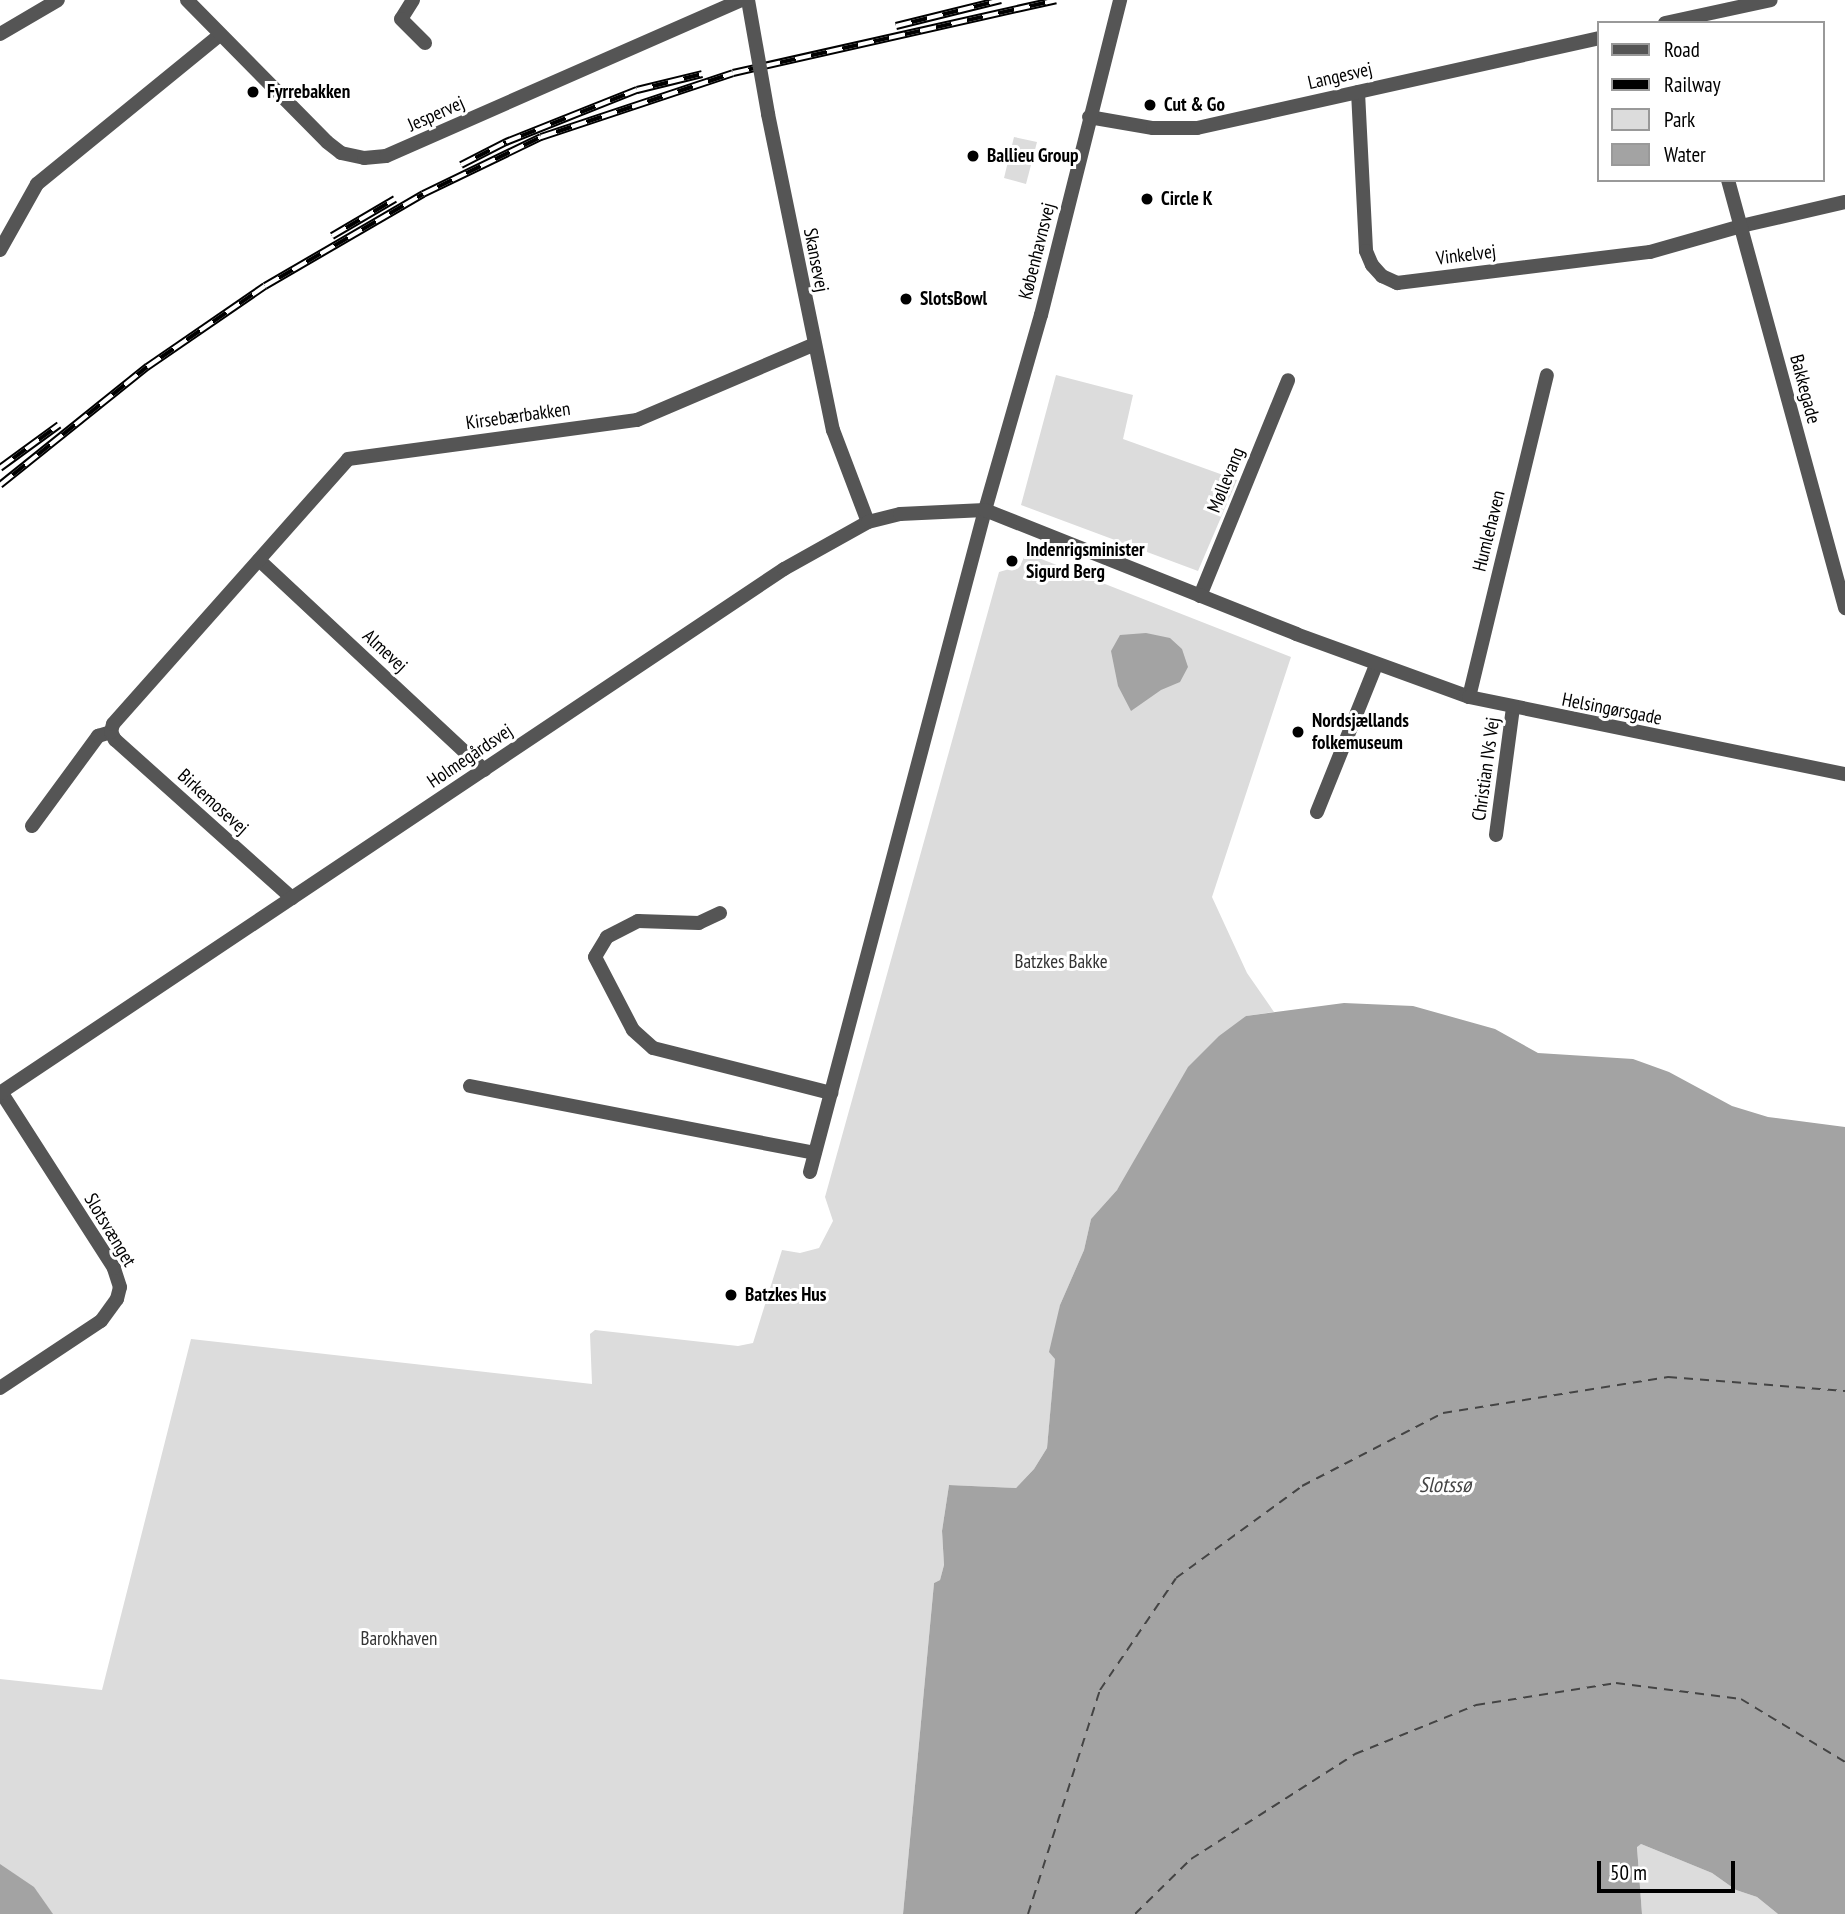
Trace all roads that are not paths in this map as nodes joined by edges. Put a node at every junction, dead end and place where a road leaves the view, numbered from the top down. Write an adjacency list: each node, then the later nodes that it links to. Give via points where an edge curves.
1 (58, 0): 9 (street)
2 (187, 0): 10 (street, Jespervej)
3 (414, 0): 12 (street, via 401,19)
4 (741, 0): 10 (street, Jespervej, via 386,156 363,158 341,153 327,142)
5 (748, 0): 19 (street, Skansevej, bridge)
6 (1120, 0): 14 (street, Københavnsvej)
7 (1771, 0): 8 (street)
8 (1682, 21)
9 (0, 34)
10 (220, 35): 18 (street, via 37,184)
11 (1596, 38): 13 (street, Langesvej)
12 (425, 43)
13 (1358, 92): 14 (street, Langesvej, via 1197,128 1153,128); 17 (street, Vinkelvej, via 1366,251 1382,276 1397,283 1650,252)
14 (1089, 117): 22 (street, Københavnsvej, via 1041,315)
15 (1729, 182): 17 (street, Bakkegade)
16 (1845, 202): 17 (street, Vinkelvej)
17 (1741, 226): 26 (street, Bakkegade)
18 (0, 250)
19 (813, 345): 23 (street, Skansevej, via 833,430); 24 (street, Kirsebærbakken, via 638,419 348,459)
20 (1547, 375): 28 (street, Humlehaven)
21 (1288, 380): 25 (street, Møllevang)
22 (985, 510): 23 (street, Holmegårdsvej, via 900,514); 25 (street, Helsingørsgade); 40 (street)
23 (867, 522): 31 (street, Holmegårdsvej, via 784,569)
24 (258, 560): 30 (street, via 113,724); 31 (street, Almevej)
25 (1200, 596): 27 (street, Helsingørsgade)
26 (1845, 608)
27 (1376, 665): 28 (street, Helsingørsgade); 33 (street)
28 (1469, 697): 29 (street, Helsingørsgade)
29 (1513, 708): 32 (street, Helsingørsgade); 35 (street, Christian IVs Vej)
30 (111, 732): 34 (street, via 99,736); 36 (street, Birkemosevej)
31 (484, 770): 36 (street, Holmegårdsvej)
32 (1845, 774)
33 (1317, 812)
34 (32, 826)
35 (1496, 835)
36 (292, 898): 39 (street, Holmegårdsvej)
37 (720, 913): 40 (street, via 699,923 638,921 607,937 595,957 633,1030 653,1048)
38 (470, 1086): 41 (street)
39 (1, 1093): 43 (street, Slotsvænget, via 114,1268 120,1287 101,1321)
40 (831, 1093): 41 (street)
41 (815, 1153): 42 (street)
42 (810, 1172)
43 (0, 1388)

